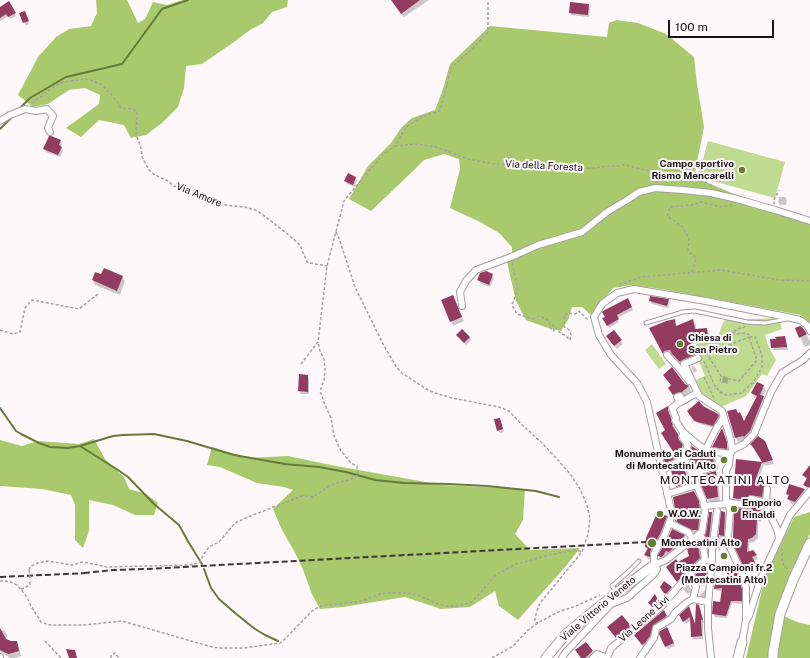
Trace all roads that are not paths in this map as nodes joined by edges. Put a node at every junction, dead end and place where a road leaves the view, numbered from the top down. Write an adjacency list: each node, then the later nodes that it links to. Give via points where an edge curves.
1 (0, 121): 2 (street, via 25,109 47,109 53,116 48,128)
2 (50, 132)
3 (810, 220): 4 (street, via 711,193 655,188 640,192 607,212 582,232 538,245 476,270 460,292)
4 (462, 306)
5 (791, 318): 6 (lane, via 765,323 747,322 695,311); 7 (street, via 800,320); 19 (street, via 634,289 617,293 602,304 594,317 599,335 611,355 637,383 647,402)
6 (646, 323)
7 (810, 331)
8 (810, 353): 16 (street, via 782,373 771,392 754,434)
9 (667, 355): 11 (street, via 692,385)
10 (700, 357): 12 (street, via 684,364 699,396)
11 (695, 394): 12 (street, via 701,400); 14 (street, via 683,401 680,396 677,397 680,402 672,408 675,420)
12 (703, 398): 13 (street, via 722,411)
13 (724, 417): 15 (street); 16 (street, via 731,441)
14 (683, 432): 15 (street); 17 (street, via 682,436 688,445 683,455)
15 (706, 449): 16 (street)
16 (731, 452): 25 (street, via 726,470)
17 (684, 459): 19 (street); 20 (street)
18 (714, 467): 20 (street)
19 (662, 470): 24 (street)
20 (692, 476): 21 (street)
21 (697, 486): 24 (street); 27 (street)
22 (767, 489): 26 (street)
23 (810, 491): 32 (street, via 790,515)
24 (667, 494): 29 (street, via 672,515)
25 (726, 503): 26 (street, via 749,505 751,499); 27 (street); 42 (street, via 730,512 729,545 746,588)
26 (766, 503): 32 (street)
27 (704, 506): 30 (street, via 702,532)
28 (717, 511): 36 (street)
29 (669, 524): 31 (street, via 688,532); 37 (street, via 654,554)
30 (699, 534): 31 (street); 35 (street, via 702,538)
31 (693, 539): 37 (street, via 666,560)
32 (780, 541): 42 (street, via 760,578 750,616)
33 (810, 543): 53 (street, via 780,614)
34 (639, 561): 39 (lane, via 612,586)
35 (702, 562): 36 (street); 38 (street, Via Leone Livi)
36 (712, 563): 41 (street)
37 (654, 565): 39 (street, Viale Vittorio Veneto); 43 (street, via 657,569 653,576 627,598 612,604)
38 (689, 574): 40 (street, via 696,587); 49 (street, Via Leone Livi, via 661,607 611,648)
39 (617, 592): 45 (street, Viale Vittorio Veneto, via 566,634)
40 (693, 600): 41 (street); 50 (street, via 656,628 654,638)
41 (708, 602): 51 (street)
42 (746, 620): 44 (street)
43 (578, 640): 46 (street); 47 (street)
44 (742, 642): 52 (street)
45 (546, 658)
46 (562, 658)
47 (566, 658)
48 (593, 658): 49 (street, via 597,654)
49 (607, 658)
50 (640, 658)
51 (711, 658)
52 (738, 658)
53 (773, 658)

